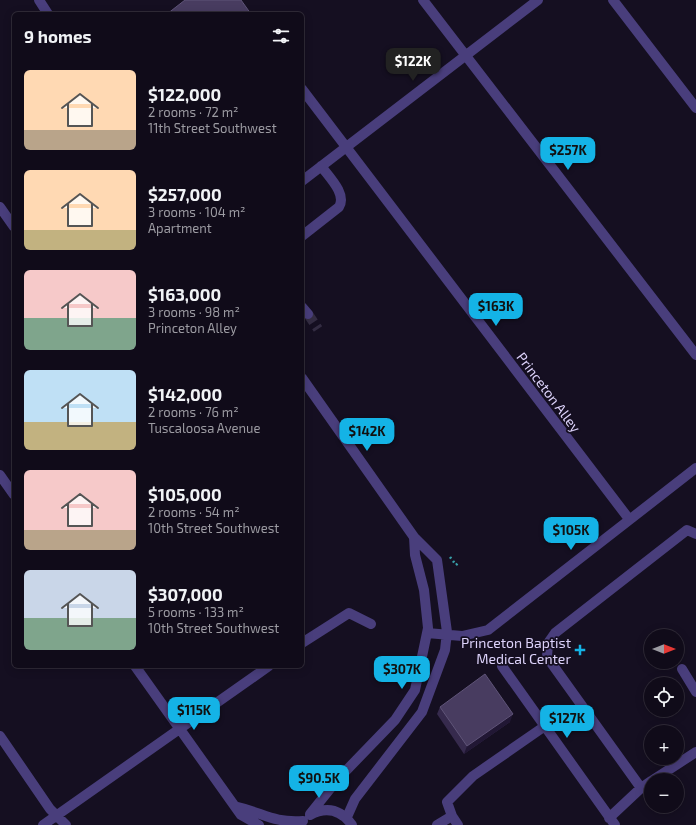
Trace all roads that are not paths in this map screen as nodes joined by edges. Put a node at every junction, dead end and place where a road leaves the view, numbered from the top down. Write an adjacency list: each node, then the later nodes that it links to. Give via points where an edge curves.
1 (39, 0): 5 (street)
2 (423, 0): 6 (street)
3 (538, 0): 6 (street)
4 (613, 0): 8 (street)
5 (47, 12)
6 (466, 56): 9 (street); 15 (street)
7 (304, 92): 9 (street, Princeton Alley)
8 (696, 108)
9 (346, 147): 10 (street); 20 (street, Princeton Alley)
10 (321, 166): 11 (street); 14 (street, via 338,189 342,203)
11 (304, 179)
12 (0, 207): 13 (street)
13 (12, 224)
14 (304, 234)
15 (696, 355)
16 (304, 381): 22 (street)
17 (696, 468): 20 (street)
18 (5, 481): 19 (street)
19 (12, 492)
20 (630, 519): 25 (street, via 488,630 462,636)
21 (696, 534): 38 (street, via 687,530 555,633 548,643 547,657)
22 (414, 537): 24 (street, via 415,555 424,590); 25 (street, via 437,560)
23 (372, 624): 26 (street, via 349,613)
24 (427, 633): 25 (street); 41 (street, via 415,690 395,720 338,779)
25 (446, 636): 43 (street, via 445,650 422,712 355,799)
26 (304, 640)
27 (502, 666): 32 (street)
28 (136, 668): 33 (street)
29 (266, 668): 33 (street)
30 (682, 669): 31 (street)
31 (696, 692)
32 (545, 726): 42 (street, via 473,776 448,802); 44 (street)
33 (179, 729): 39 (street); 40 (street)
34 (0, 736): 40 (street, via 50,809)
35 (696, 752): 36 (street)
36 (664, 773)
37 (644, 786): 38 (street)
38 (641, 788): 44 (street)
39 (237, 807): 41 (street, via 272,820); 47 (street, via 241,815)
40 (57, 815): 45 (street); 46 (street)
41 (305, 820): 43 (street, via 319,810 329,810 338,812)
42 (455, 820): 48 (street)
43 (349, 821)
44 (612, 821)
45 (43, 825)
46 (66, 825)
47 (259, 825)
48 (437, 825)

